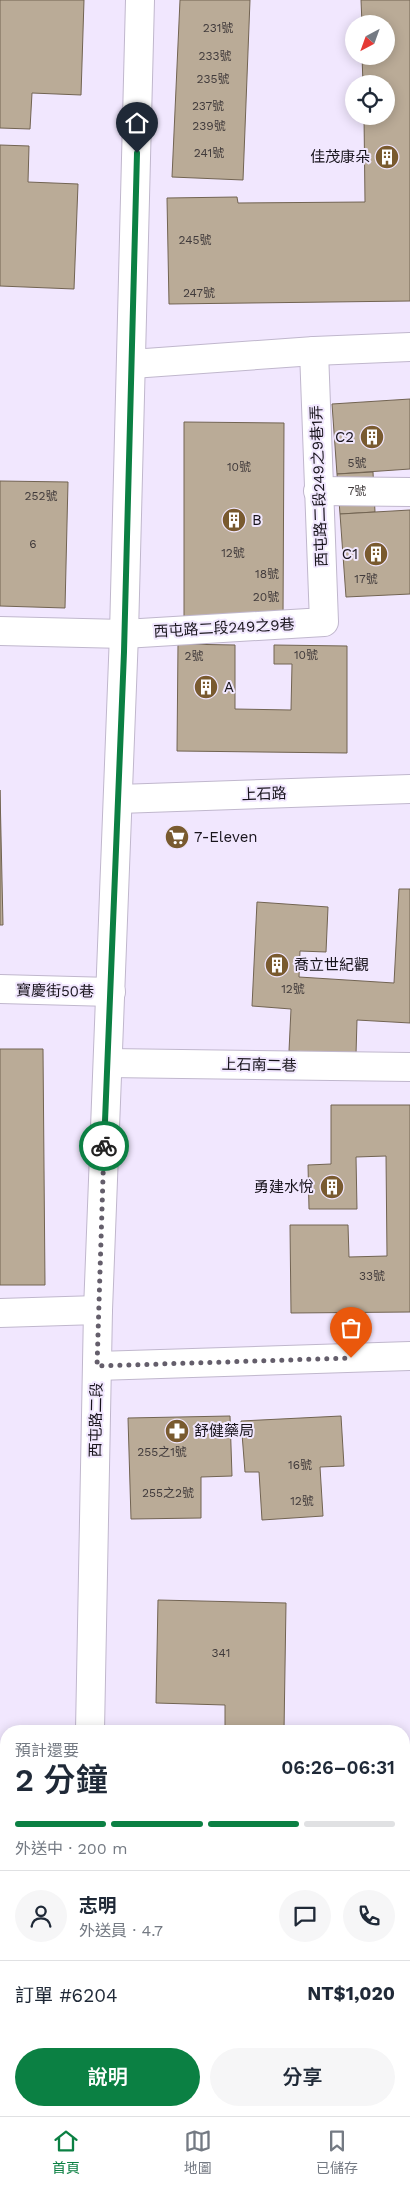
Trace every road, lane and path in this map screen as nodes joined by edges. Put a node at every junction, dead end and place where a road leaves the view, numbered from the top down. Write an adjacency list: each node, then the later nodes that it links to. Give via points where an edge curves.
1 (140, 0): 4 (street, 西屯路二段)
2 (410, 347): 3 (street)
3 (314, 351): 4 (street); 5 (street, 西屯路二段249之9巷1弄)
4 (132, 364): 9 (street, 西屯路二段)
5 (318, 491): 6 (street); 7 (street, 西屯路二段249之9巷1弄)
6 (410, 492)
7 (324, 622): 9 (street, 西屯路二段249之9巷)
8 (0, 632): 9 (street, 西屯路二段249之9巷)
9 (124, 634): 11 (street, 西屯路二段)
10 (410, 789): 11 (street, 上石路)
11 (119, 799): 13 (street, 西屯路二段)
12 (0, 990): 13 (street, 寶慶街50巷)
13 (111, 992): 14 (street, 西屯路二段)
14 (108, 1063): 15 (street, 上石南二巷); 16 (street, 西屯路二段)
15 (410, 1067)
16 (98, 1310): 17 (street); 19 (street, 西屯路二段)
17 (0, 1313)
18 (410, 1356): 19 (street)
19 (97, 1366): 20 (street, 西屯路二段)
20 (90, 1725)

